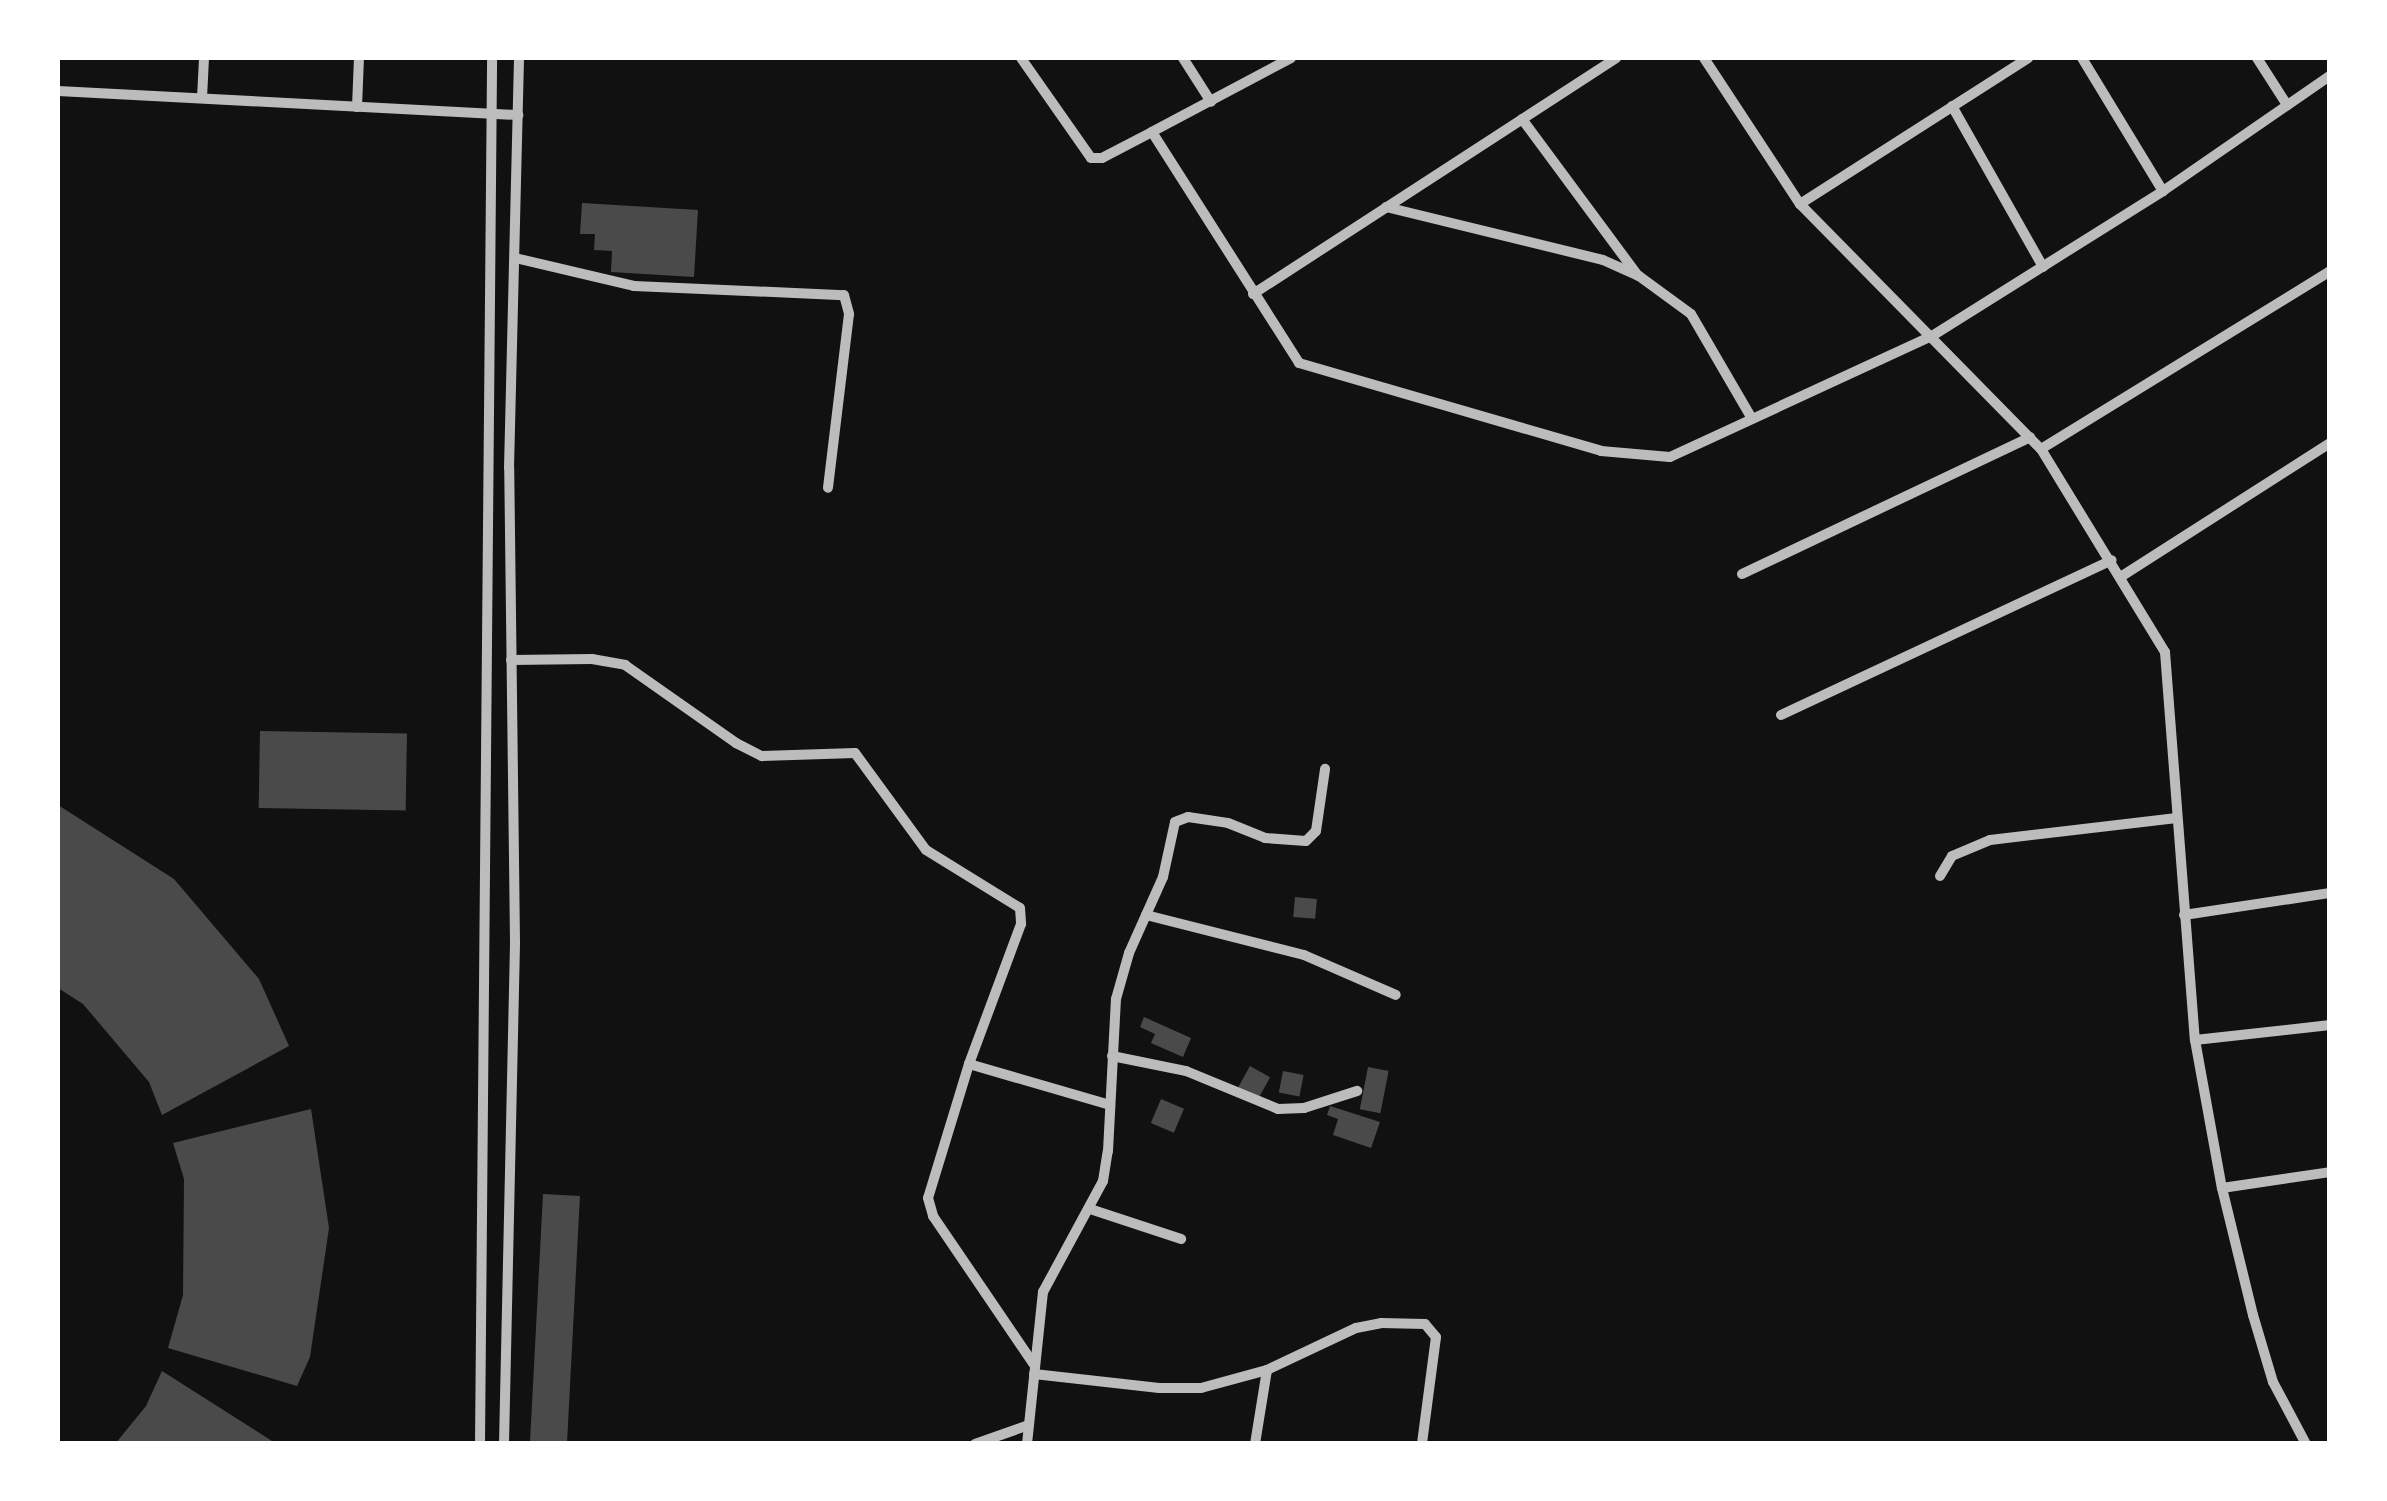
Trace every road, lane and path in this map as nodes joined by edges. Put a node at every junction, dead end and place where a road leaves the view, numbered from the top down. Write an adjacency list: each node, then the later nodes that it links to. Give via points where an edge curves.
1 (204, 58): 15 (street)
2 (360, 58): 18 (street)
3 (492, 58): 20 (street)
4 (520, 58): 21 (street)
5 (1021, 58): 23 (street, via 1091,158)
6 (1183, 58): 16 (street)
7 (1291, 58): 16 (street)
8 (1616, 58): 22 (street)
9 (1704, 58): 25 (street)
10 (2082, 58): 24 (street)
11 (2258, 58): 17 (street)
12 (2024, 59): 19 (street)
13 (2330, 76): 17 (street)
14 (58, 91): 15 (street)
15 (202, 98): 18 (street)
16 (1211, 102): 23 (street)
17 (2287, 105): 24 (street)
18 (357, 106): 20 (street)
19 (1952, 106): 25 (street); 28 (street)
20 (490, 114): 21 (street); 63 (street)
21 (518, 115): 27 (street)
22 (1522, 119): 26 (street); 30 (street)
23 (1152, 132): 31 (street)
24 (2163, 191): 28 (street)
25 (1800, 204): 32 (street)
26 (1386, 207): 30 (street, via 1603,260); 31 (street)
27 (515, 258): 37 (street, via 648,288 841,293 848,314); 41 (street)
28 (2043, 266): 32 (street)
29 (2330, 271): 36 (street)
30 (1639, 276): 33 (street, via 1691,314)
31 (1254, 294): 33 (street, via 1299,363 1601,451 1670,457)
32 (1932, 336): 33 (street); 34 (street)
33 (1752, 419)
34 (2030, 437): 36 (street); 39 (street)
35 (2330, 443): 40 (street)
36 (2042, 448): 38 (street)
37 (828, 488)
38 (2112, 560): 40 (street); 42 (street)
39 (1742, 574)
40 (2122, 576): 44 (street, via 2164,652)
41 (512, 660): 53 (street, via 625,665 762,756 856,753 926,850 1022,913); 64 (street, via 515,942)
42 (1781, 715)
43 (1325, 769): 47 (street, via 1316,831 1306,841 1179,818)
44 (2177, 818): 45 (street, via 1990,840 1952,856); 48 (street)
45 (1940, 876)
46 (2330, 893): 48 (street)
47 (1146, 915): 49 (street, via 1304,955); 52 (street, via 1121,977)
48 (2184, 915): 51 (street)
49 (1396, 994)
50 (2330, 1025): 51 (street)
51 (2195, 1040): 57 (street)
52 (1112, 1056): 54 (street, via 1186,1071 1278,1109); 55 (street)
53 (969, 1064): 55 (street); 60 (street, via 929,1206)
54 (1357, 1091)
55 (1110, 1105): 58 (street, via 1106,1168)
56 (2330, 1172): 57 (street)
57 (2222, 1188): 69 (street, via 2273,1382)
58 (1090, 1209): 59 (street); 60 (street, via 1043,1292)
59 (1181, 1240)
60 (1034, 1370): 61 (street, via 1181,1389); 62 (street)
61 (1267, 1370): 67 (street); 68 (street, via 1369,1324 1429,1326 1436,1342)
62 (1029, 1425): 65 (street); 66 (street)
63 (480, 1444)
64 (504, 1444)
65 (975, 1444)
66 (1027, 1444)
67 (1255, 1444)
68 (1422, 1444)
69 (2306, 1444)

